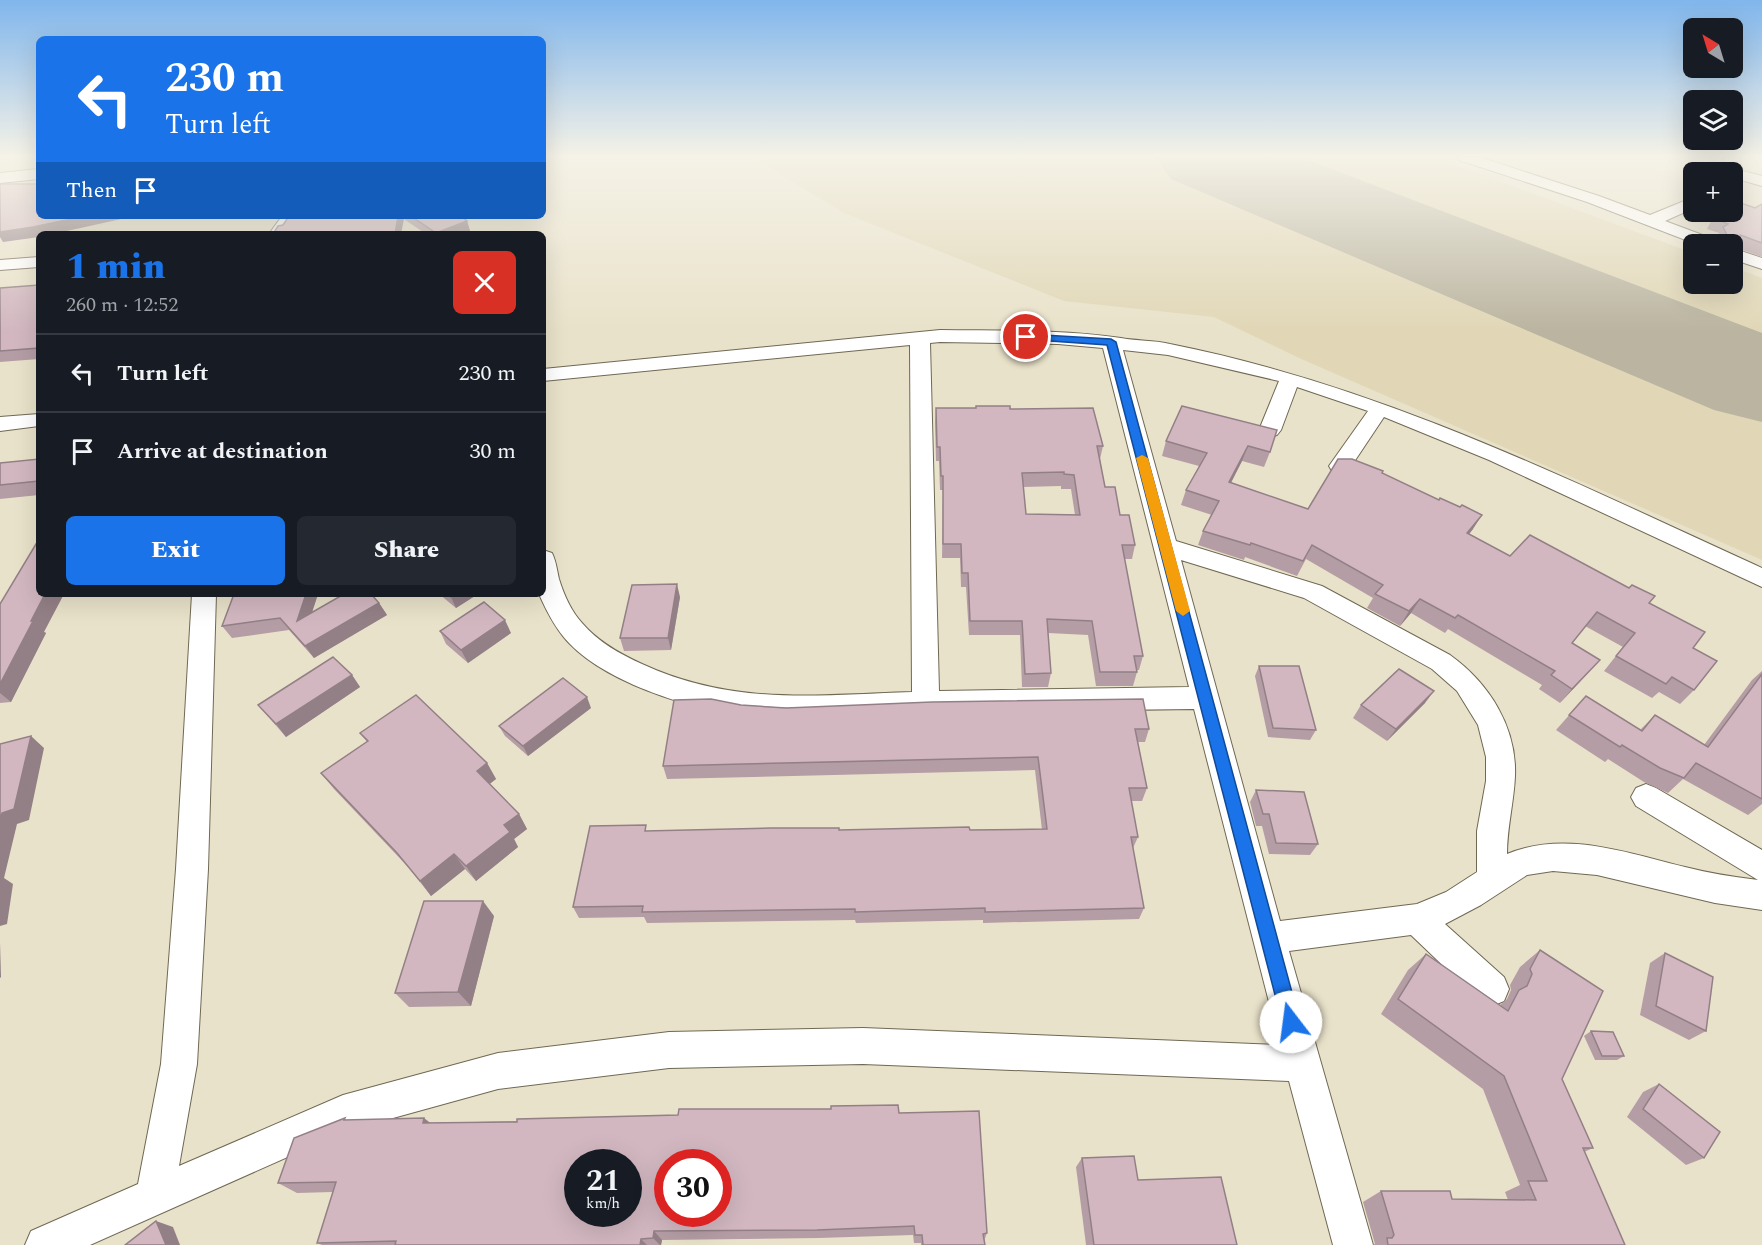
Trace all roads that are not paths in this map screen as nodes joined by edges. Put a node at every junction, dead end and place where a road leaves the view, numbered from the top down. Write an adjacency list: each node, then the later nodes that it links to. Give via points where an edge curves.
1 (1632, 215): 4 (street)
2 (1665, 215): 4 (street)
3 (288, 219): 5 (street)
4 (1649, 222): 6 (street)
5 (278, 231)
6 (1683, 234)
7 (1743, 257): 10 (street)
8 (36, 262): 9 (street)
9 (0, 264)
10 (1762, 264)
11 (920, 338): 12 (street, via 1009,336); 13 (street); 25 (street)
12 (1111, 342): 14 (street, via 1168,350); 20 (street)
13 (546, 375)
14 (1290, 378): 15 (street); 18 (street)
15 (1380, 408): 19 (street); 22 (street, via 1497,455)
16 (36, 420): 17 (street)
17 (0, 424)
18 (1270, 430)
19 (1340, 466)
20 (1166, 547): 24 (street); 28 (street, via 1314,592 1459,675 1482,702 1498,748 1501,771 1491,846)
21 (546, 578): 25 (street, via 560,612 581,640 626,670 698,696 765,707)
22 (1762, 578)
23 (204, 597): 34 (street, via 179,1064)
24 (1206, 698): 25 (street); 31 (street)
25 (926, 702)
26 (1646, 797): 27 (street)
27 (1762, 867)
28 (1493, 879): 29 (street, via 1520,863 1551,858 1603,862 1709,888); 30 (street, via 1438,912)
29 (1762, 895)
30 (1417, 919): 31 (street); 32 (street)
31 (1268, 938): 33 (street)
32 (1492, 989)
33 (1302, 1064): 34 (street, via 863,1046 669,1050 498,1071 343,1113); 36 (street)
34 (155, 1195): 35 (street)
35 (45, 1245)
36 (1353, 1245)

